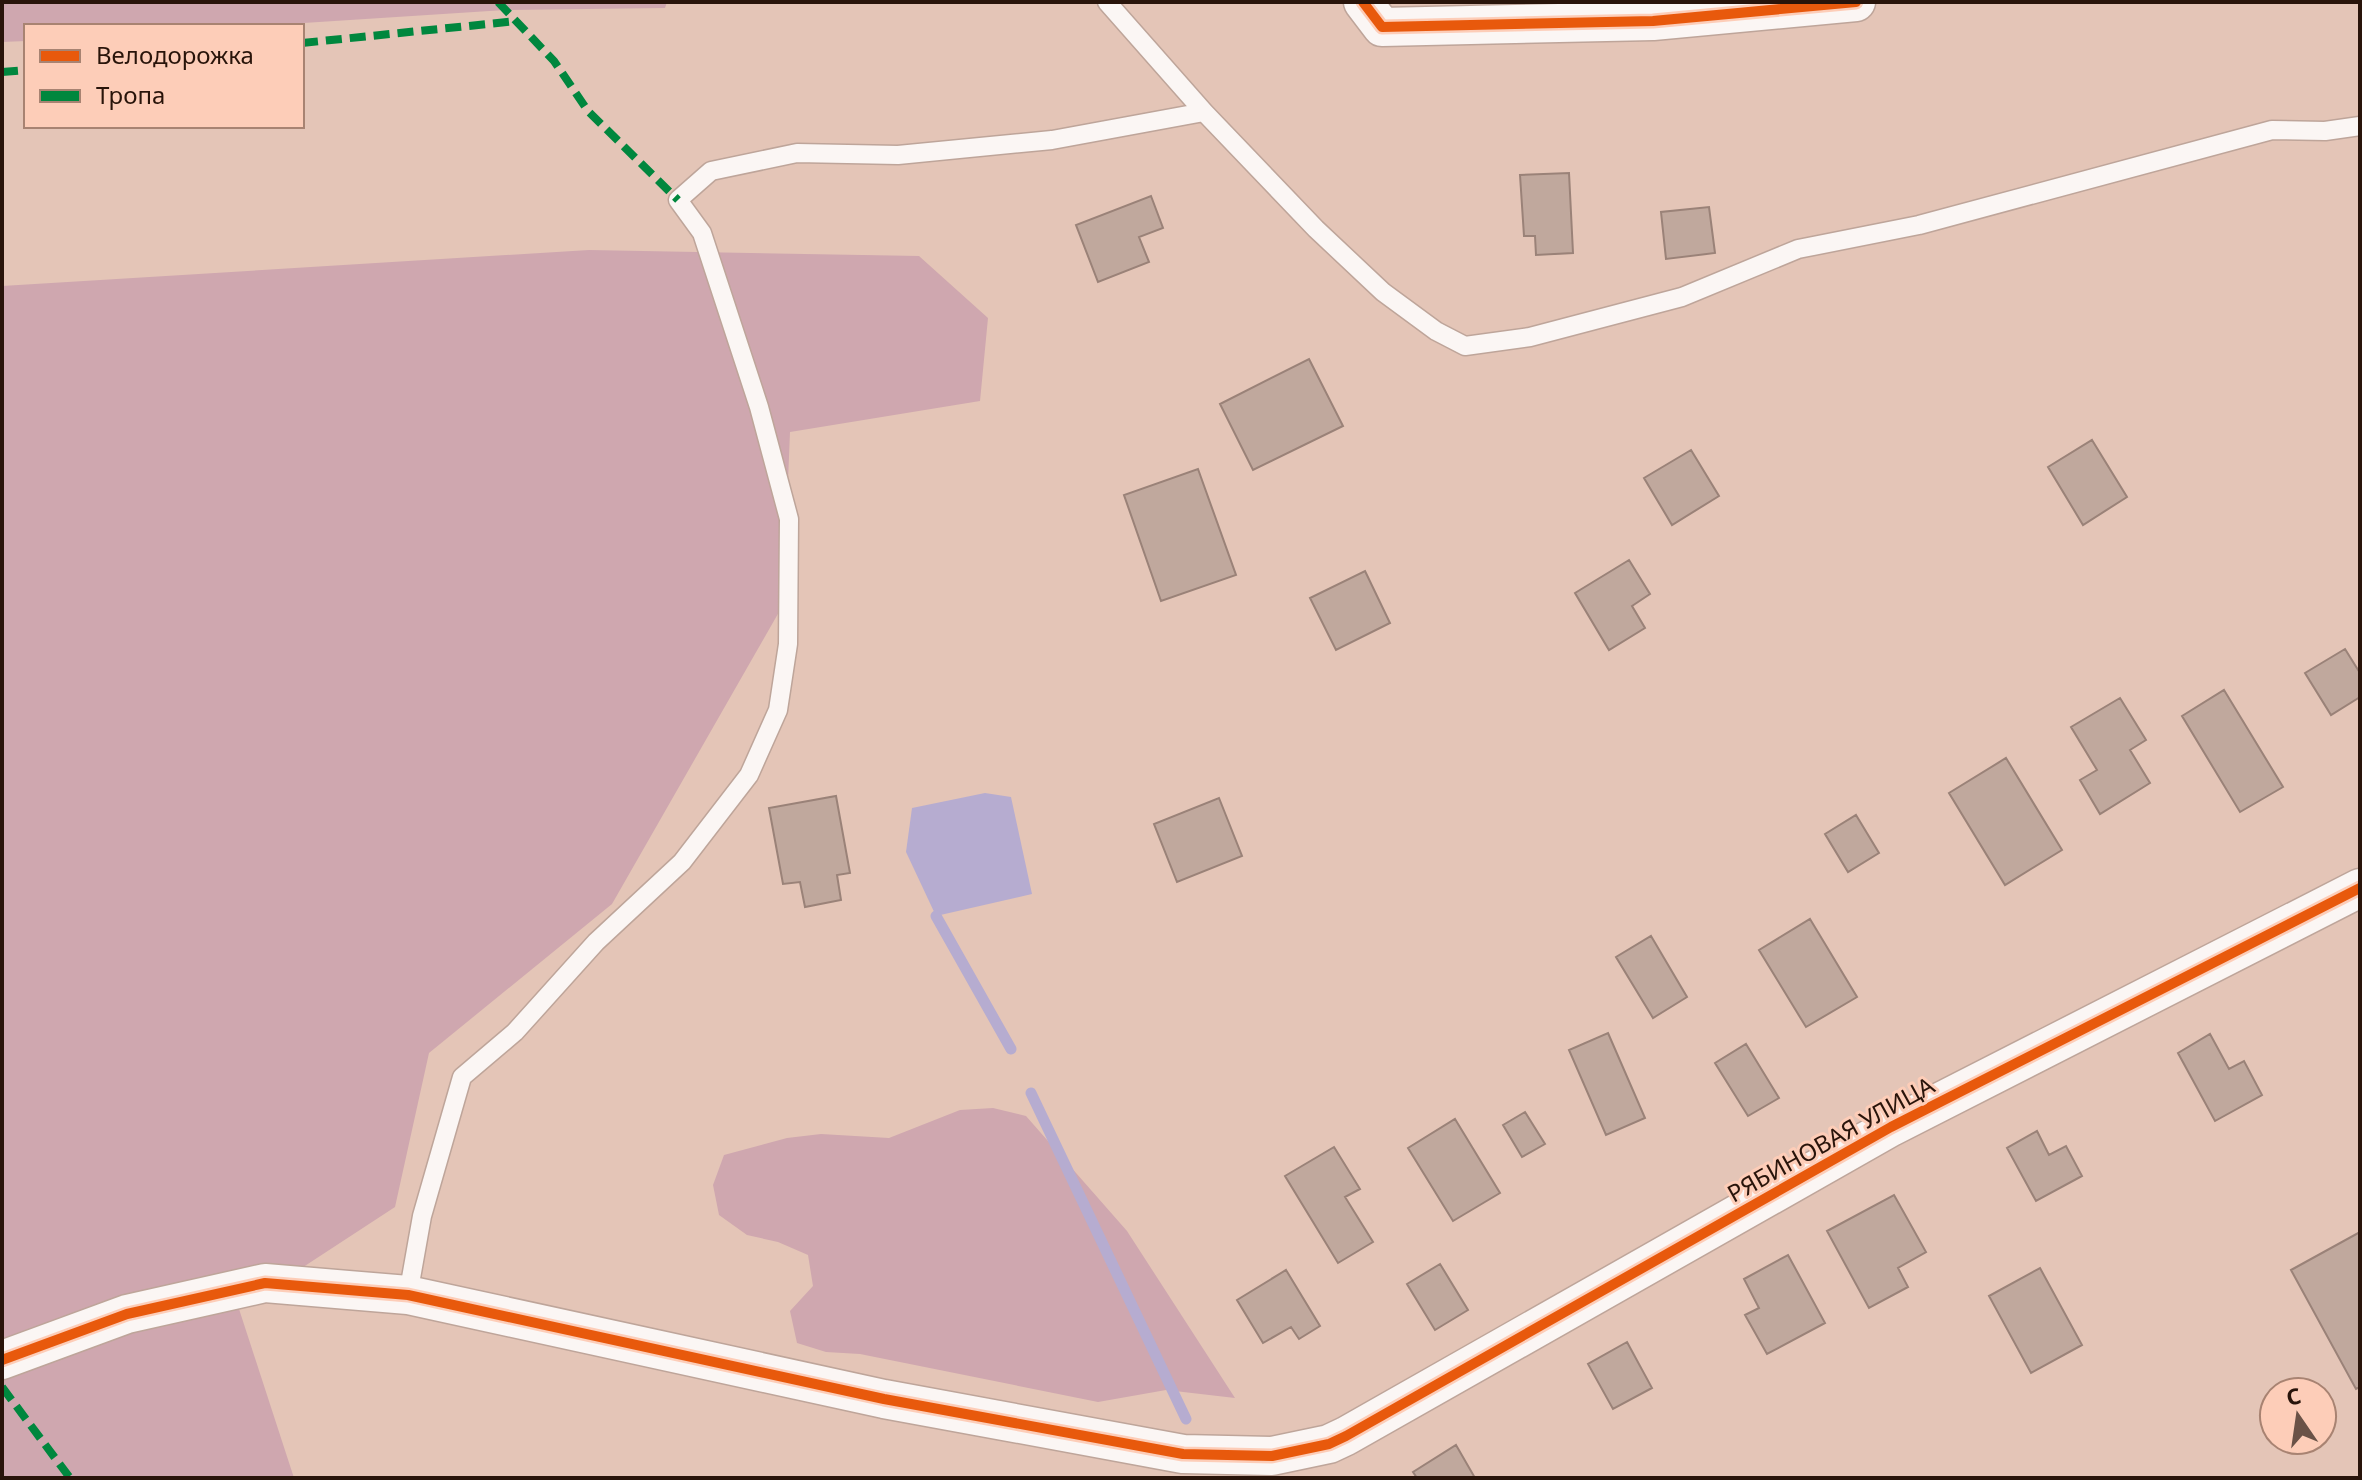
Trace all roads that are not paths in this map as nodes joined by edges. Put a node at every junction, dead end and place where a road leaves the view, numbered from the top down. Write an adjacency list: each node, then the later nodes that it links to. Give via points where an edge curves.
1 (1107, 2): 4 (lane)
2 (1363, 2): 3 (street, via 1382,27 1653,21)
3 (1856, 2)
4 (1204, 112): 5 (lane, via 1383,292 1465,346 1530,337 1682,297 1798,249 1919,225 2272,130); 7 (lane, via 1052,140 898,155 797,153 711,171 678,200 702,233 789,519 788,644 778,710 749,775 682,862 596,942 515,1032 462,1077 422,1216)
5 (2360, 126)
6 (2360, 888): 7 (street, РЯБИНОВАЯ УЛИЦА, via 1891,1127 1346,1436 1272,1456 1183,1454 884,1399)
7 (408, 1295): 8 (street, РЯБИНОВАЯ УЛИЦА, via 265,1283 127,1314)
8 (2, 1360)

